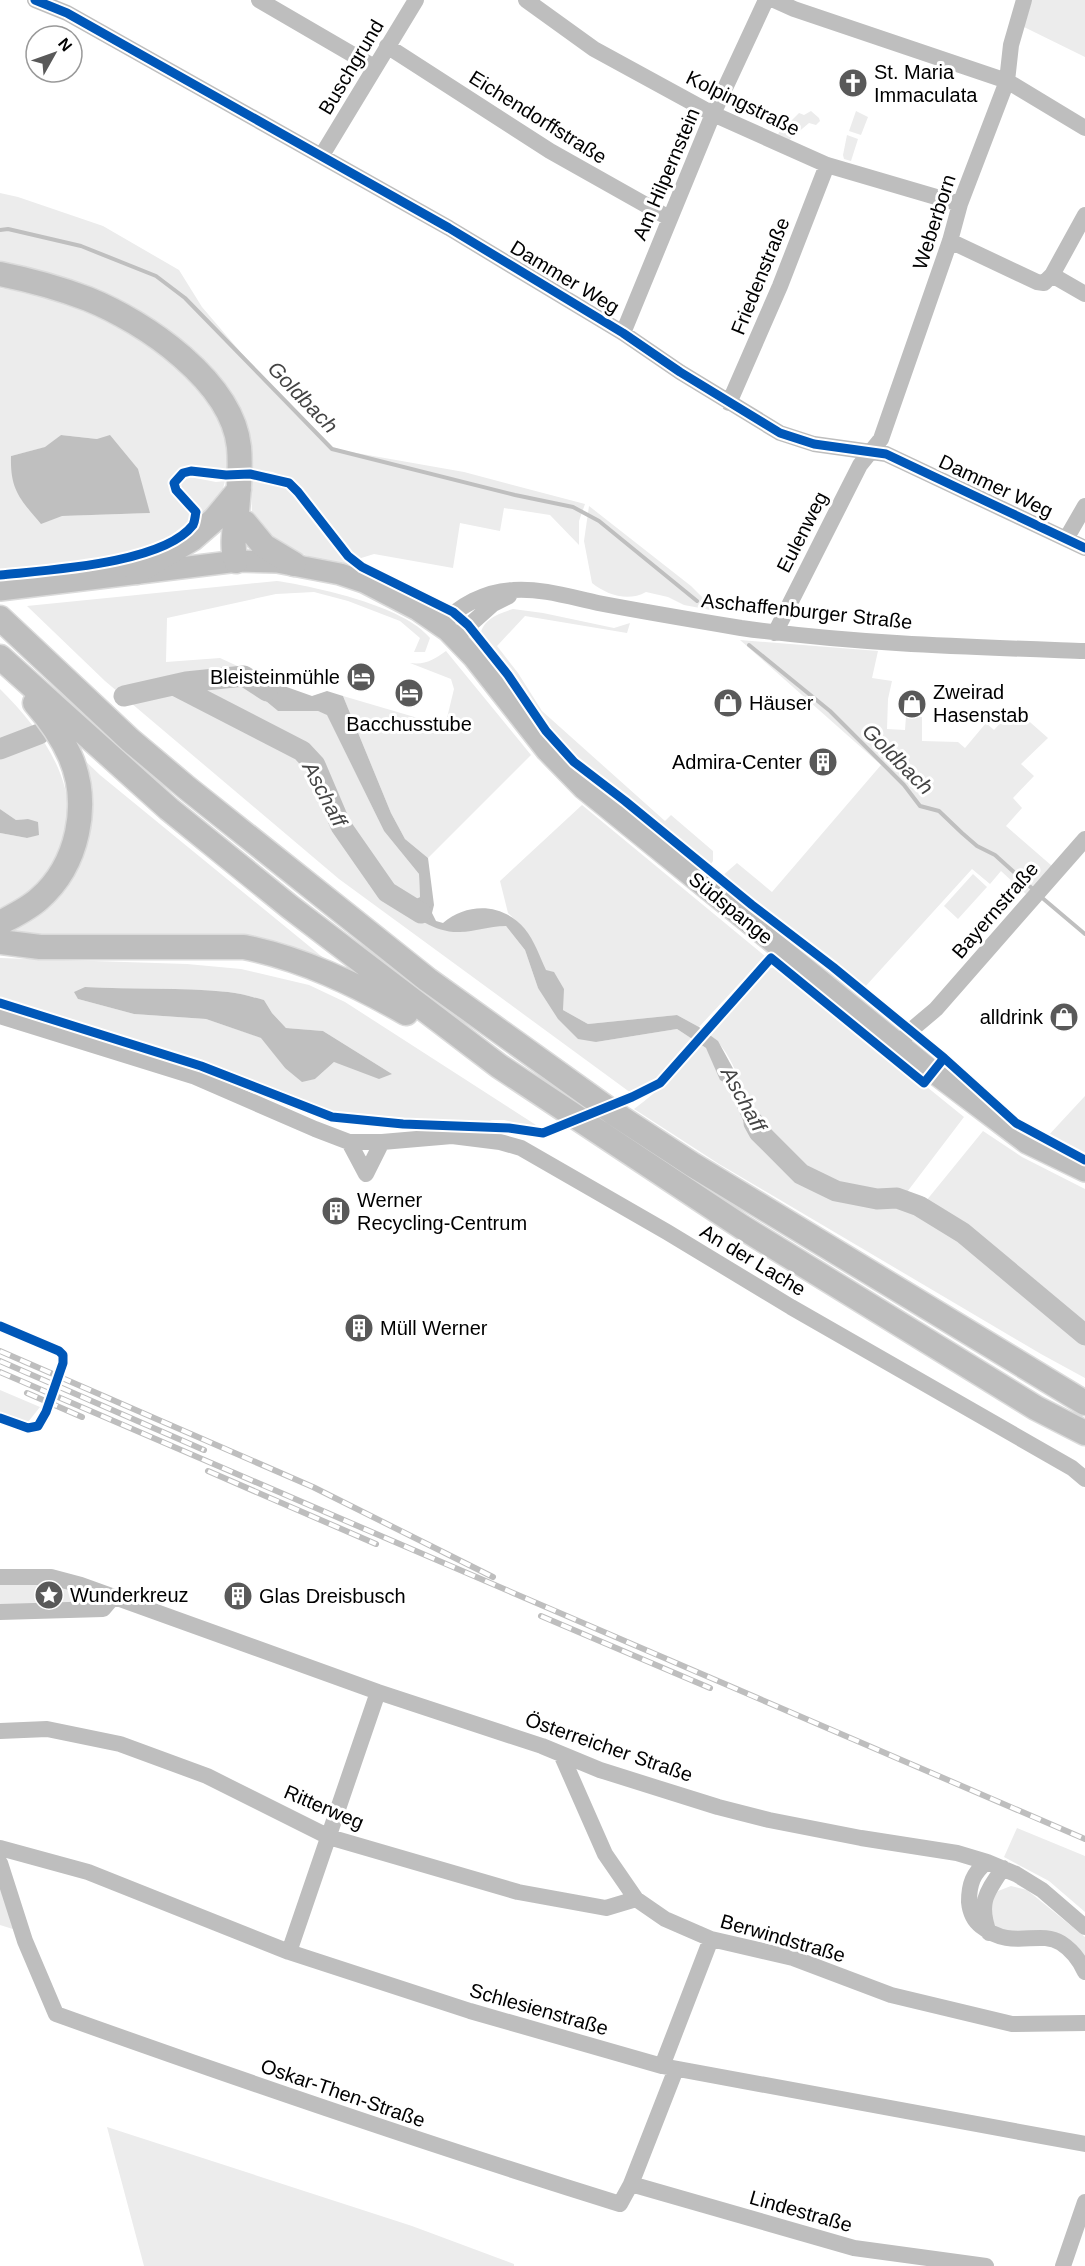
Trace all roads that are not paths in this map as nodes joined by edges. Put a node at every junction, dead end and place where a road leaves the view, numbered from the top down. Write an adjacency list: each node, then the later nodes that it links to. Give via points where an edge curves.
1 (38, 0): 13 (street, Dammer Weg)
2 (259, 0): 9 (street)
3 (416, 0): 8 (street, Buschgrund)
4 (526, 0): 11 (street, Kolpingstraße, via 594,49)
5 (766, 0): 11 (street, Am Hilpernstein)
6 (774, 0): 10 (street)
7 (1024, 0): 10 (street, Weberborn, via 1011,45)
8 (387, 46): 9 (street, Buschgrund); 17 (street, Eichendorffstraße, via 550,151)
9 (374, 67): 13 (street, Buschgrund)
10 (1007, 81): 12 (street); 15 (street, Weberborn)
11 (714, 114): 14 (street, Kolpingstraße); 17 (street, Am Hilpernstein)
12 (1085, 128)
13 (322, 155): 22 (street, Dammer Weg)
14 (827, 165): 15 (street, Kolpingstraße); 23 (street, Friedenstraße)
15 (960, 204): 18 (street, Weberborn)
16 (1085, 215): 20 (street)
17 (669, 218): 22 (street, Am Hilpernstein)
18 (950, 241): 20 (street, via 1036,282 1044,284); 24 (street, Weberborn, via 881,439)
19 (0, 274): 25 (highway, via 46,284 90,300 138,325 189,364 224,405 234,424 239,446)
20 (1052, 275): 21 (street)
21 (1085, 294)
22 (623, 333): 23 (street, Dammer Weg)
23 (729, 403): 24 (street, Dammer Weg, via 796,439)
24 (869, 452): 28 (street, Dammer Weg, via 886,454); 36 (street, Eulenweg)
25 (239, 490): 27 (highway); 30 (highway, via 233,542); 32 (highway, via 192,539)
26 (1085, 506): 28 (street)
27 (245, 523): 30 (highway, via 247,547); 31 (highway, via 264,546)
28 (1066, 539): 29 (street, Dammer Weg)
29 (1085, 548)
30 (237, 561): 31 (main road, Südspange); 32 (main road, Südspange)
31 (294, 564): 35 (main road, Südspange, via 364,582 418,610)
32 (136, 572): 33 (main road, Südspange)
33 (0, 590)
34 (0, 618): 48 (highway, via 186,788 437,987 693,1165)
35 (448, 631): 36 (street, Aschaffenburger Straße, via 453,612 479,598 527,590); 43 (main road, Südspange, via 547,751 583,788)
36 (775, 633): 37 (street, Aschaffenburger Straße, via 926,645)
37 (1085, 651)
38 (0, 658): 40 (highway, via 44,714 70,756 80,810 74,848 66,866 39,898); 44 (highway, via 169,809)
39 (1085, 839): 43 (street, Bayernstraße, via 936,1009 928,1023)
40 (0, 923)
41 (0, 942): 44 (highway, via 40,947 244,947 272,953 348,981)
42 (0, 1016): 45 (street, An der Lache, via 193,1076)
43 (902, 1047): 47 (main road, Südspange, via 1027,1143)
44 (499, 1066): 49 (highway, via 742,1227 1036,1408)
45 (349, 1142): 46 (street, An der Lache); 46 (street, via 366,1174)
46 (382, 1142): 50 (street, An der Lache, via 452,1136 521,1148)
47 (1085, 1172)
48 (1085, 1403)
49 (1085, 1433)
50 (1085, 1479)
51 (0, 1577): 52 (street, Österreicher Straße, via 51,1577)
52 (114, 1596): 53 (street, via 103,1609); 54 (street, Österreicher Straße)
53 (0, 1612)
54 (378, 1692): 56 (street, Österreicher Straße); 57 (street)
55 (0, 1731): 57 (street, Ritterweg, via 47,1730 120,1744 207,1776)
56 (561, 1754): 59 (street, Österreicher Straße, via 600,1770 769,1820); 63 (street, Berwindstraße, via 604,1854)
57 (329, 1837): 63 (street, Ritterweg, via 518,1892 606,1908); 68 (street)
58 (0, 1848): 68 (street, Schlesienstraße, via 88,1872)
59 (941, 1850): 60 (street, Österreicher Straße); 64 (street, via 963,1870)
60 (987, 1862): 62 (street, Österreicher Straße); 64 (street, via 971,1879)
61 (0, 1863): 73 (street, Oskar-Then-Straße, via 25,1941 56,2014 450,2152 620,2204)
62 (1003, 1868): 65 (street, Österreicher Straße, via 1042,1890); 66 (street, via 983,1905)
63 (636, 1899): 67 (street, Berwindstraße, via 665,1919)
64 (969, 1902): 66 (street, via 976,1923)
65 (1085, 1928)
66 (990, 1934): 69 (street, via 1010,1940 1061,1943 1074,1954)
67 (711, 1939): 70 (street, Berwindstraße, via 793,1958 891,1995 1012,2024); 71 (street)
68 (289, 1952): 71 (street, Schlesienstraße, via 470,2011)
69 (1085, 1972)
70 (1085, 2023)
71 (669, 2068): 72 (street, Schlesienstraße); 73 (street)
72 (1085, 2144)
73 (631, 2184): 75 (street, Lindestraße, via 854,2248)
74 (1085, 2202): 76 (street)
75 (986, 2266)
76 (1063, 2266)

